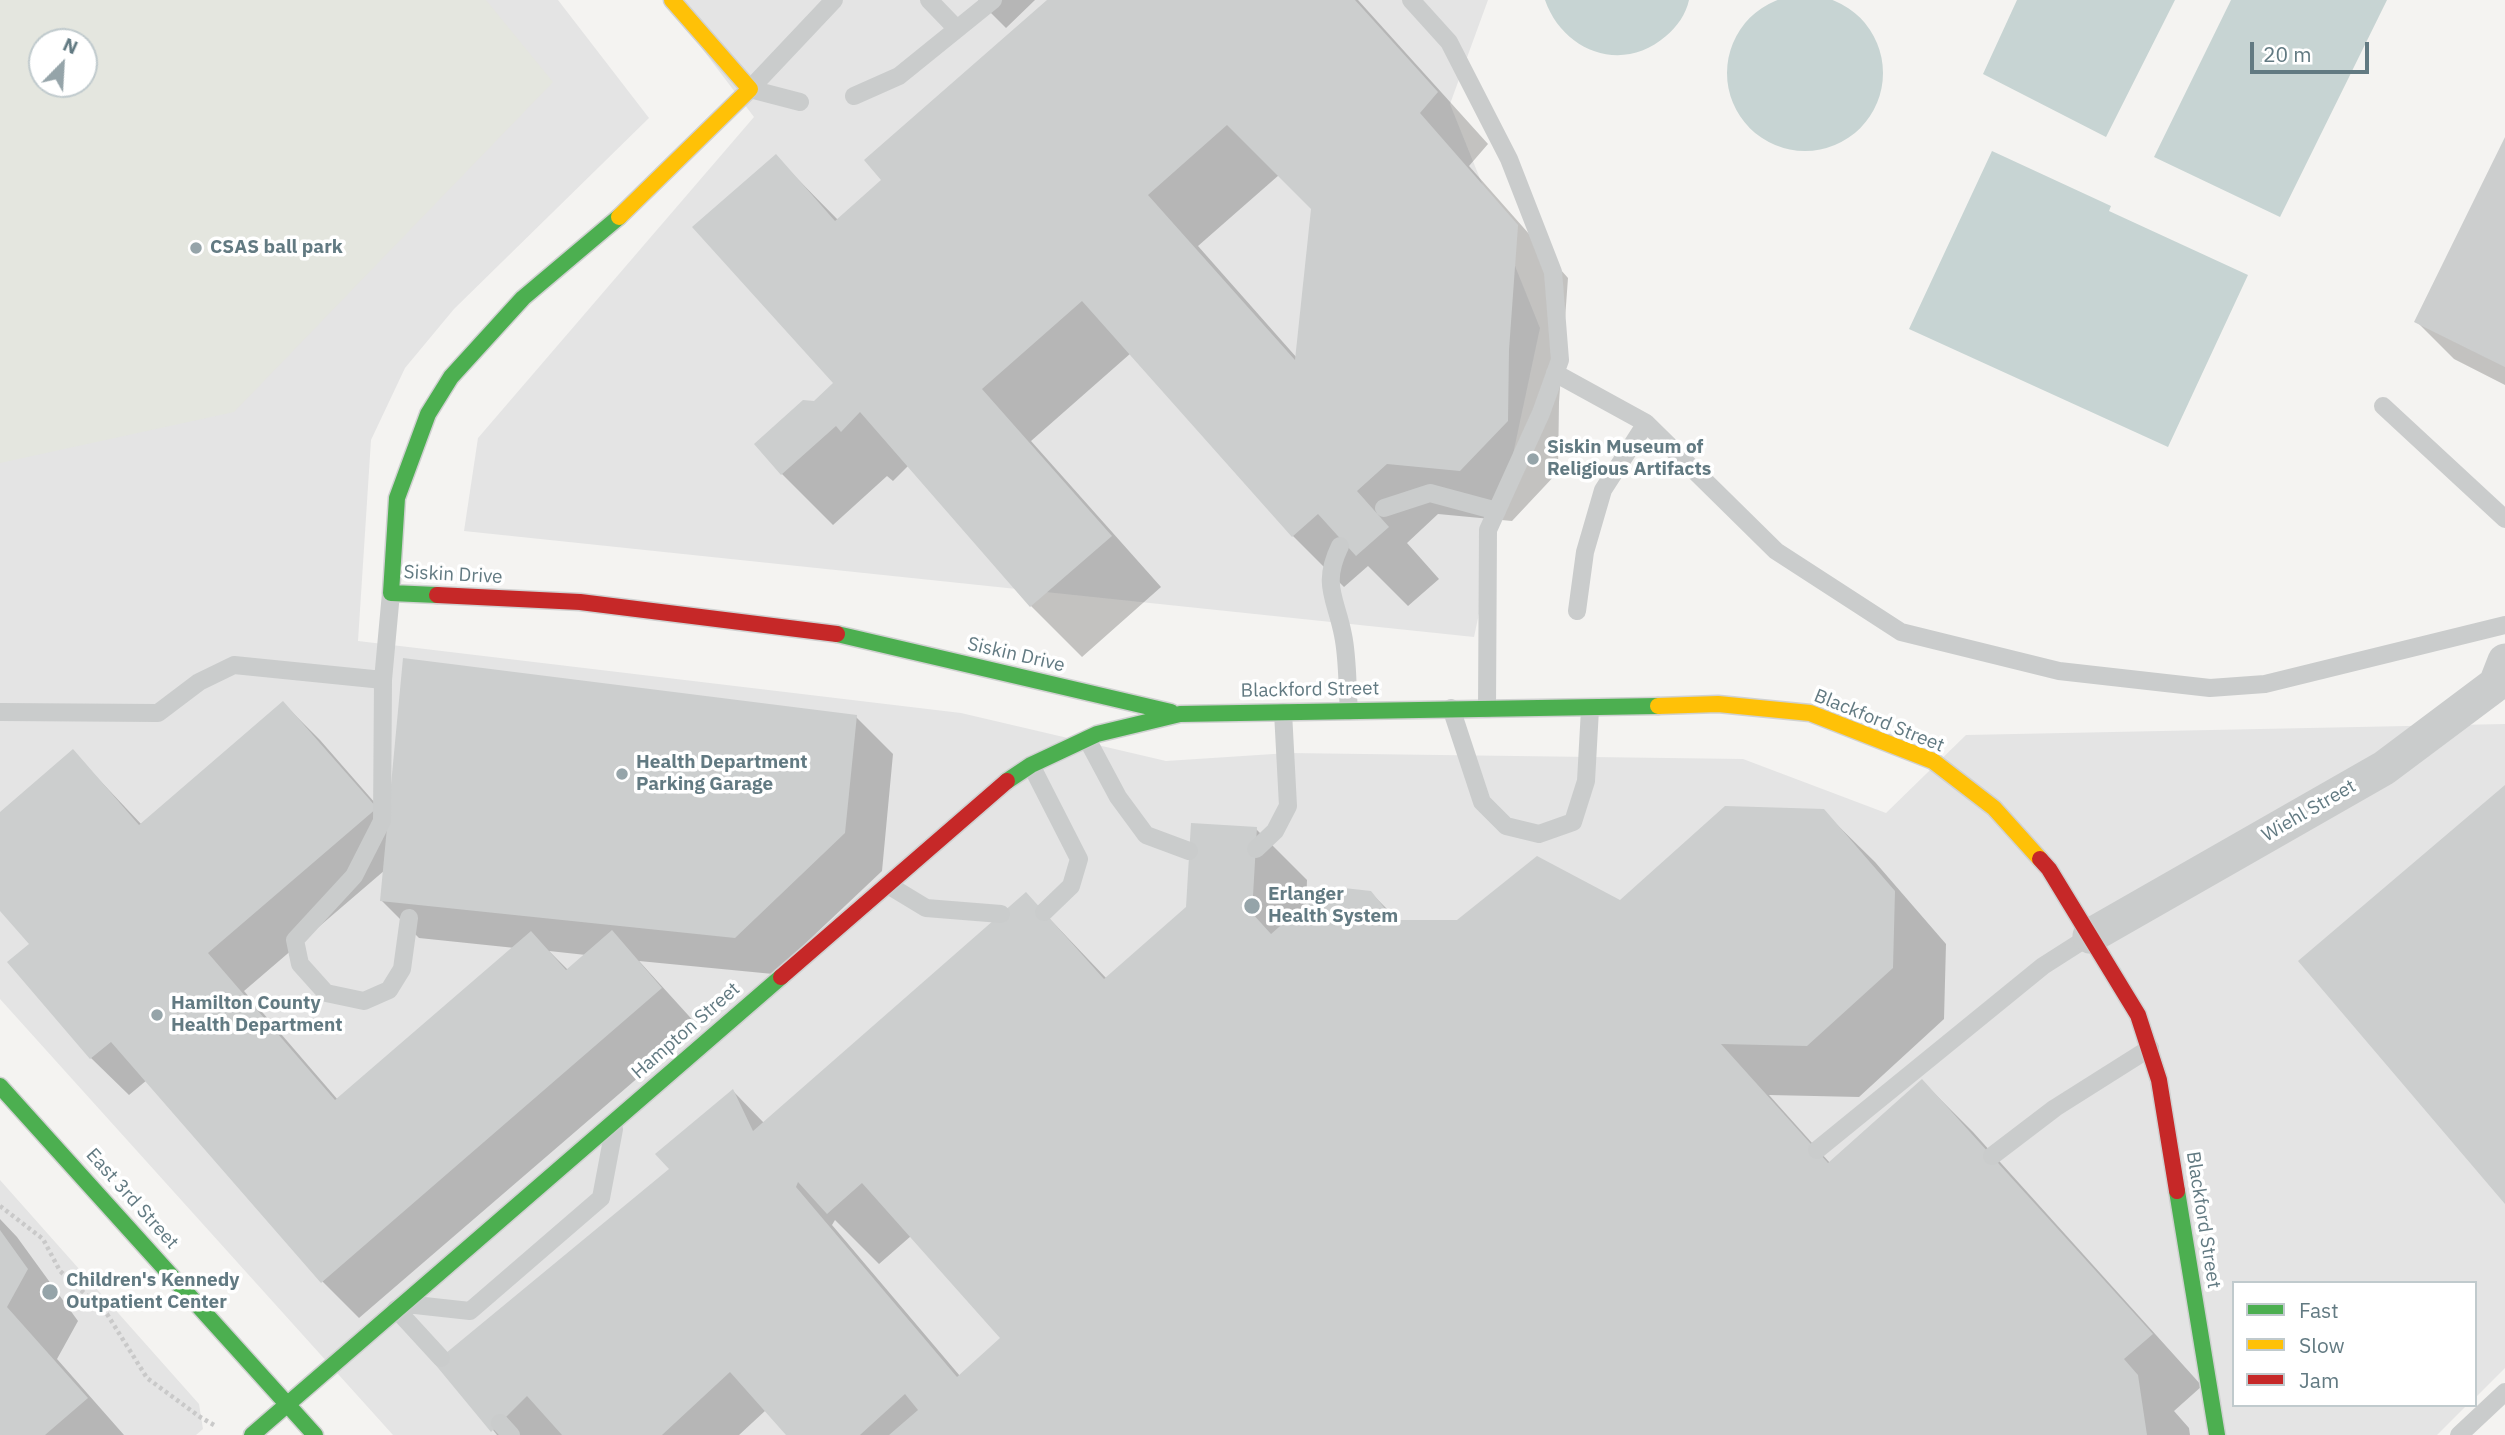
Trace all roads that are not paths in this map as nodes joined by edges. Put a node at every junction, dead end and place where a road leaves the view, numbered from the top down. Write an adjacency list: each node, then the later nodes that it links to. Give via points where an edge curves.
1 (672, 0): 7 (street)
2 (834, 0): 7 (lane)
3 (929, 0): 6 (lane)
4 (993, 0): 6 (lane)
5 (1411, 0): 10 (lane, via 1449,42 1509,159 1553,272 1560,360)
6 (957, 29): 8 (lane, via 899,76)
7 (751, 89): 9 (lane); 17 (street, Siskin Drive, via 618,218 523,298 451,377 428,414 397,498)
8 (853, 96)
9 (800, 102)
10 (1555, 373): 12 (lane); 14 (lane)
11 (2383, 407): 15 (lane)
12 (1646, 423): 18 (lane, via 1603,490 1585,552); 19 (lane, via 1776,551 1901,632 2059,671 2210,688 2265,684)
13 (1384, 509): 14 (lane, via 1430,494)
14 (1497, 511): 23 (lane, via 1488,530)
15 (2505, 519)
16 (1340, 546): 25 (lane, via 1332,562 1330,591 1343,635)
17 (391, 593): 21 (lane); 28 (street, Siskin Drive, via 580,602 839,634)
18 (1577, 611)
19 (2505, 625)
20 (2505, 661): 37 (street, Wiehl Street, via 2496,684 2384,768)
21 (383, 680): 26 (lane, via 234,666 199,682 158,713); 36 (lane, via 382,821 355,876 295,940 300,964 326,993 364,1001 388,990 401,969)
22 (1451, 708): 23 (street, Blackford Street); 24 (lane, via 1482,802 1506,826 1539,834 1573,822 1586,781); 25 (street, Blackford Street)
23 (1488, 709): 24 (street, Blackford Street)
24 (1590, 709): 37 (street, Blackford Street, via 1718,704 1810,713 1933,761 1994,808 2049,869)
25 (1349, 711): 27 (street, Blackford Street)
26 (0, 712)
27 (1283, 712): 28 (street, Blackford Street); 31 (lane, via 1288,806 1275,831)
28 (1180, 714): 29 (street, Hampton Street)
29 (1087, 739): 30 (street, Hampton Street); 32 (lane, via 1118,797 1146,835)
30 (1031, 765): 33 (street, Hampton Street); 34 (lane, via 1079,859 1071,886)
31 (1256, 849)
32 (1189, 851)
33 (888, 885): 35 (lane, via 926,908); 40 (street, Hampton Street)
34 (1044, 912)
35 (1001, 914)
36 (409, 918)
37 (2090, 936): 38 (street, Blackford Street, via 2138,1015); 41 (lane, via 2043,966)
38 (2150, 1048): 42 (lane, via 2055,1108); 49 (street, Blackford Street)
39 (0, 1086): 46 (street, East 3rd Street)
40 (616, 1119): 43 (street, Hampton Street); 43 (lane, via 601,1198 470,1311)
41 (1816, 1150)
42 (1992, 1156)
43 (399, 1307): 44 (lane); 46 (street, Hampton Street)
44 (441, 1358)
45 (2505, 1392): 50 (lane)
46 (288, 1404): 47 (street, Hampton Street); 48 (street, East 3rd Street)
47 (252, 1435)
48 (315, 1435)
49 (2217, 1435)
50 (2459, 1435)

